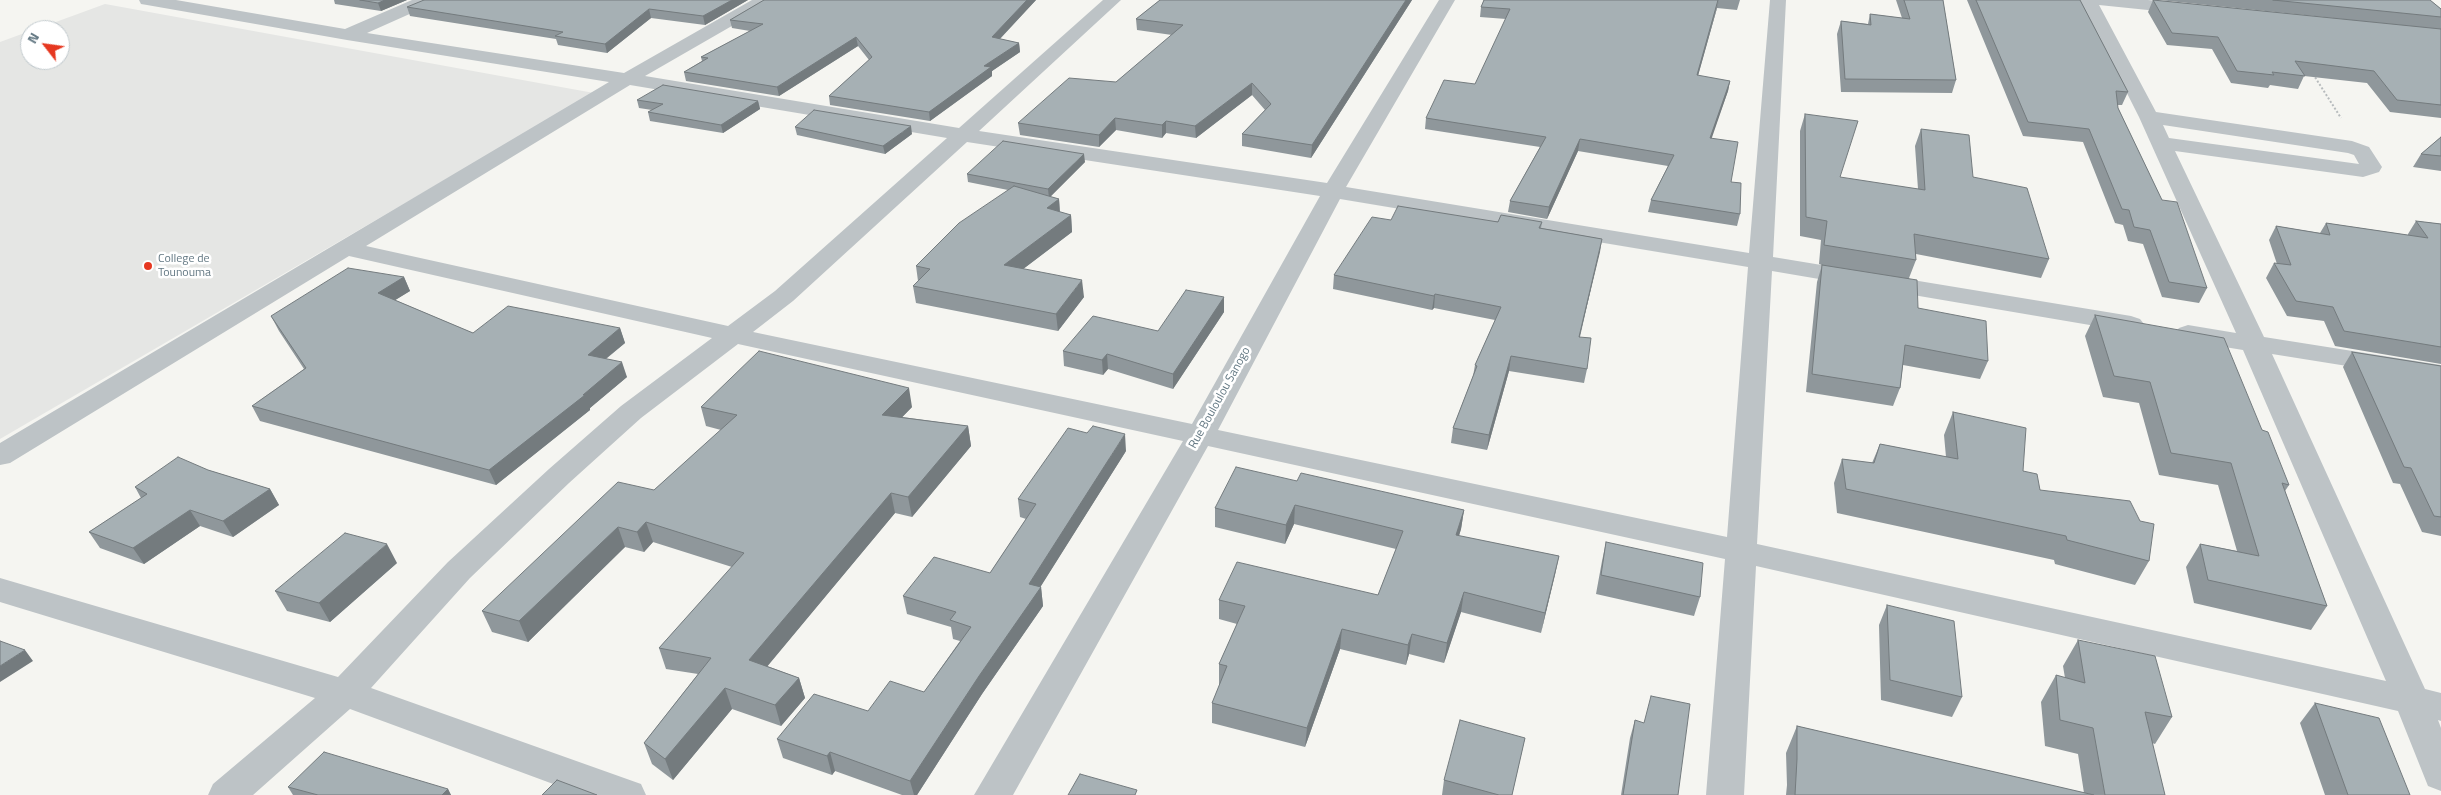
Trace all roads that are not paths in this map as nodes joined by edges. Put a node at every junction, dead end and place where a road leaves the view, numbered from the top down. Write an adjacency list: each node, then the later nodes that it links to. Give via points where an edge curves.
1 (146, 0): 10 (street)
2 (426, 0): 10 (street)
3 (764, 0): 11 (street)
4 (1113, 0): 13 (street)
5 (1447, 0): 15 (street, Rue Bouloulou Sanogo)
6 (1778, 0): 17 (street)
7 (2088, 0): 12 (street)
8 (2097, 0): 9 (street)
9 (2206, 11)
10 (347, 35): 11 (street)
11 (628, 79): 13 (street); 16 (street)
12 (2148, 116): 14 (street); 14 (street, via 2352,147 2362,152 2371,167 2364,171)
13 (963, 136): 15 (street); 18 (street, via 784,296)
14 (2161, 143): 19 (street)
15 (1332, 191): 17 (street); 21 (street, Rue Bouloulou Sanogo)
16 (347, 249): 18 (street); 22 (street)
17 (1761, 264): 19 (street); 23 (street)
18 (733, 335): 21 (street); 25 (street, via 630,412 559,476 459,570)
19 (2254, 344): 20 (street); 26 (street)
20 (2441, 373)
21 (1201, 434): 23 (street); 31 (street, Rue Bouloulou Sanogo)
22 (0, 456)
23 (1740, 551): 26 (street); 32 (street)
24 (0, 590): 25 (street)
25 (345, 693): 29 (street); 30 (street)
26 (2412, 700): 27 (street); 28 (street)
27 (2441, 707)
28 (2441, 775)
29 (226, 795)
30 (627, 795)
31 (993, 795)
32 (1725, 795)

